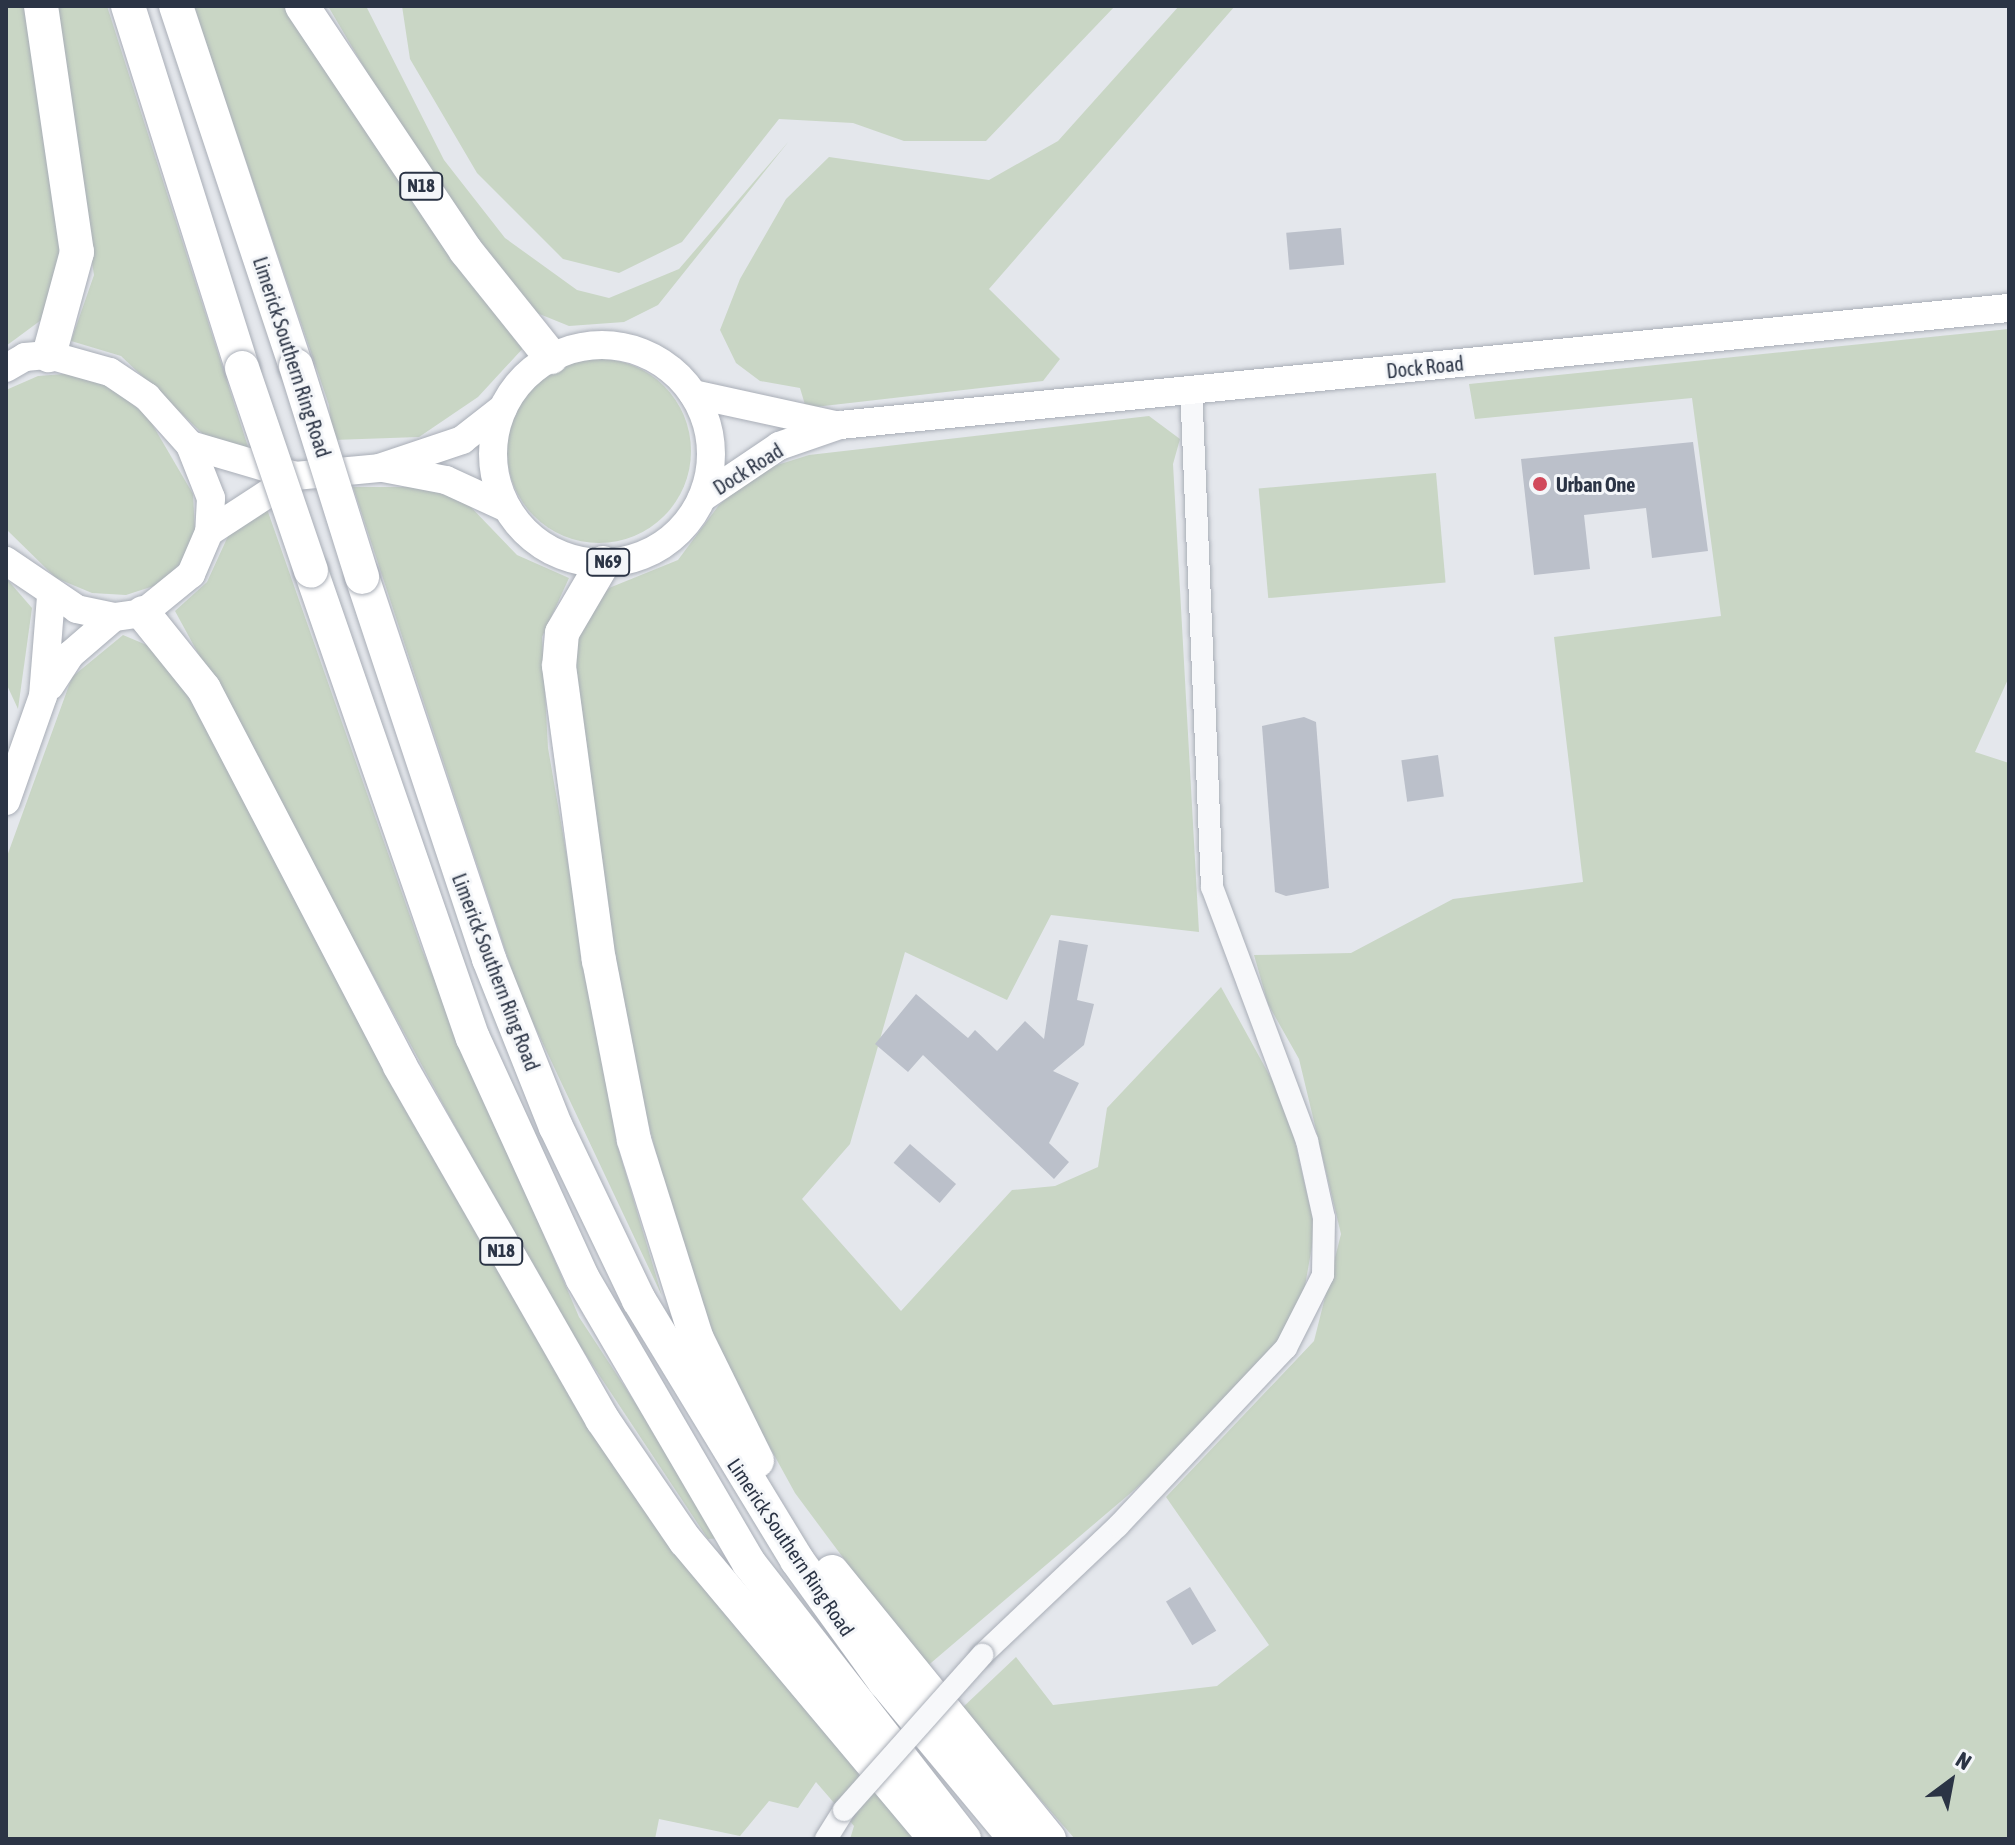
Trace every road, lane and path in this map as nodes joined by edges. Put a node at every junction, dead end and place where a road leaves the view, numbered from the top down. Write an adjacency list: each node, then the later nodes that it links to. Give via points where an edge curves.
1 (41, 6): 6 (highway, via 77,252)
2 (128, 6): 29 (highway, Limerick Southern Ring Road, bridge, via 242,368 473,1038 583,1279 749,1563)
3 (176, 6): 26 (highway, Limerick Southern Ring Road, bridge, via 489,959 556,1127 639,1300 797,1560)
4 (302, 6): 7 (highway, N18, via 466,251)
5 (2009, 308): 9 (main road, Dock Road)
6 (49, 355): 8 (main road, via 25,357); 13 (main road, via 110,372 147,397)
7 (551, 357): 10 (main road, N69, via 580,347 637,350); 11 (main road, N69, via 523,378)
8 (6, 368)
9 (1191, 390): 12 (main road, Dock Road); 27 (street, bridge, via 1212,887 1307,1141 1324,1218 1323,1275 1286,1348 1118,1526 982,1655 844,1810)
10 (693, 394): 12 (main road, Dock Road); 16 (main road, N69, via 708,427 711,462)
11 (503, 408): 14 (main road, N69, via 462,440); 17 (main road, N69, via 493,459)
12 (840, 425): 16 (main road, Dock Road, via 779,446)
13 (190, 445): 15 (main road, N69); 18 (main road, via 211,498)
14 (379, 468): 15 (main road, N69); 17 (main road, N69, via 446,480)
15 (295, 476): 18 (main road, N69)
16 (702, 498): 20 (main road, N69, via 662,545)
17 (507, 508): 20 (main road, N69, via 548,549)
18 (209, 532): 22 (main road, via 191,574)
19 (6, 561): 21 (main road)
20 (603, 563): 25 (highway, via 562,633 559,666 565,752 634,1140 696,1337)
21 (51, 597): 22 (main road); 23 (main road)
22 (129, 615): 23 (main road, via 70,655); 28 (highway, N18, via 204,689 400,1066 602,1419 685,1540)
23 (43, 696): 24 (main road)
24 (6, 801)
25 (795, 1524): 26 (highway); 31 (highway)
26 (966, 1783): 30 (highway, Limerick Southern Ring Road)
27 (826, 1839)
28 (936, 1839)
29 (964, 1839)
30 (1016, 1839)
31 (1049, 1839)

